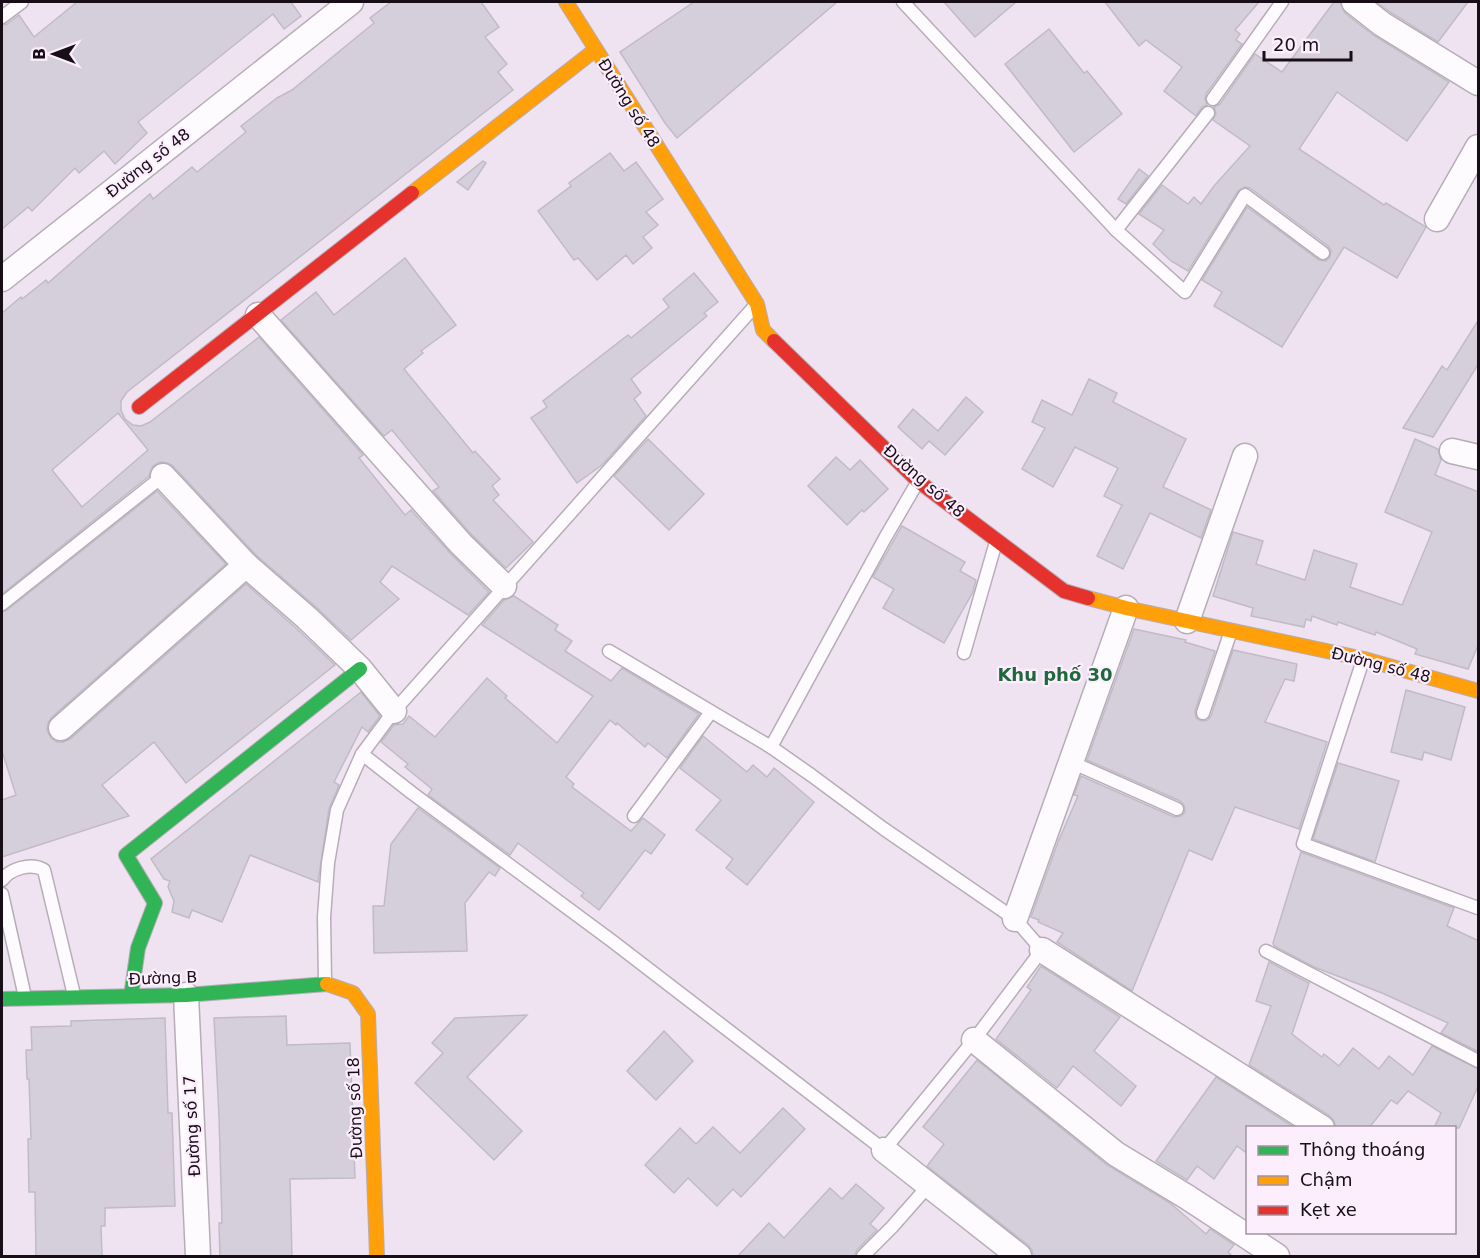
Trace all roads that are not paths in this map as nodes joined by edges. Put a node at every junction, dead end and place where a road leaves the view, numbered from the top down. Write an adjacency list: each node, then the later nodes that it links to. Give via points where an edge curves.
1 (22, 2): 7 (lane)
2 (351, 2): 16 (street, Đường số 48)
3 (566, 2): 8 (street, Đường số 48)
4 (903, 2): 14 (lane)
5 (1282, 2): 10 (lane)
6 (1353, 2): 9 (street)
7 (2, 16)
8 (596, 50): 17 (street, Đường số 48); 18 (street)
9 (1479, 83)
10 (1213, 99)
11 (1208, 113): 14 (lane)
12 (1479, 147): 13 (street)
13 (1437, 219)
14 (1116, 230): 15 (lane, via 1185,292 1245,195)
15 (1323, 253)
16 (2, 279)
17 (757, 304): 24 (street, Đường số 48, via 764,330); 27 (lane)
18 (258, 315): 19 (street); 27 (street, via 460,544)
19 (139, 407)
20 (1452, 451): 22 (street)
21 (1245, 456): 30 (street)
22 (1479, 457)
23 (163, 477): 26 (street); 28 (lane)
24 (918, 481): 25 (street, Đường số 48); 41 (lane)
25 (996, 541): 29 (street, Đường số 48, via 1064,591); 33 (lane)
26 (246, 565): 35 (street); 40 (street)
27 (504, 586): 37 (lane)
28 (2, 604)
29 (1126, 608): 30 (street, Đường số 48); 43 (street)
30 (1187, 621): 31 (street, Đường số 48)
31 (1232, 630): 34 (street, Đường số 48); 39 (lane)
32 (609, 651): 38 (lane)
33 (964, 653)
34 (1364, 659): 36 (street, Đường số 48); 48 (lane, via 1303,844)
35 (360, 669): 37 (street); 54 (street, via 126,855 155,903 137,947)
36 (1479, 691)
37 (393, 711): 42 (lane)
38 (711, 712): 41 (lane); 45 (lane)
39 (1203, 713)
40 (61, 728)
41 (771, 747): 49 (lane)
42 (362, 754): 52 (lane, via 337,810 328,863); 61 (lane)
43 (1071, 762): 44 (lane); 49 (street)
44 (1177, 809)
45 (634, 816)
46 (2, 880): 56 (lane, via 16,869 38,866 44,870)
47 (2, 894): 55 (lane)
48 (1479, 908)
49 (1015, 919): 50 (lane)
50 (1042, 950): 58 (lane); 60 (street)
51 (1266, 951): 59 (lane)
52 (325, 983): 53 (street, Đường B); 64 (street, Đường số 18, via 353,993 368,1014)
53 (186, 995): 54 (street, Đường B); 63 (street, Đường số 17)
54 (131, 996): 56 (street, Đường B)
55 (26, 998): 56 (street, Đường B); 57 (street, Đường B)
56 (74, 998)
57 (2, 999)
58 (974, 1041): 61 (lane); 67 (street, via 1116,1154)
59 (1479, 1061)
60 (1319, 1126)
61 (884, 1150): 62 (street)
62 (929, 1185): 65 (lane); 66 (street)
63 (198, 1257)
64 (377, 1257)
65 (863, 1257)
66 (1019, 1257)
67 (1277, 1257)

